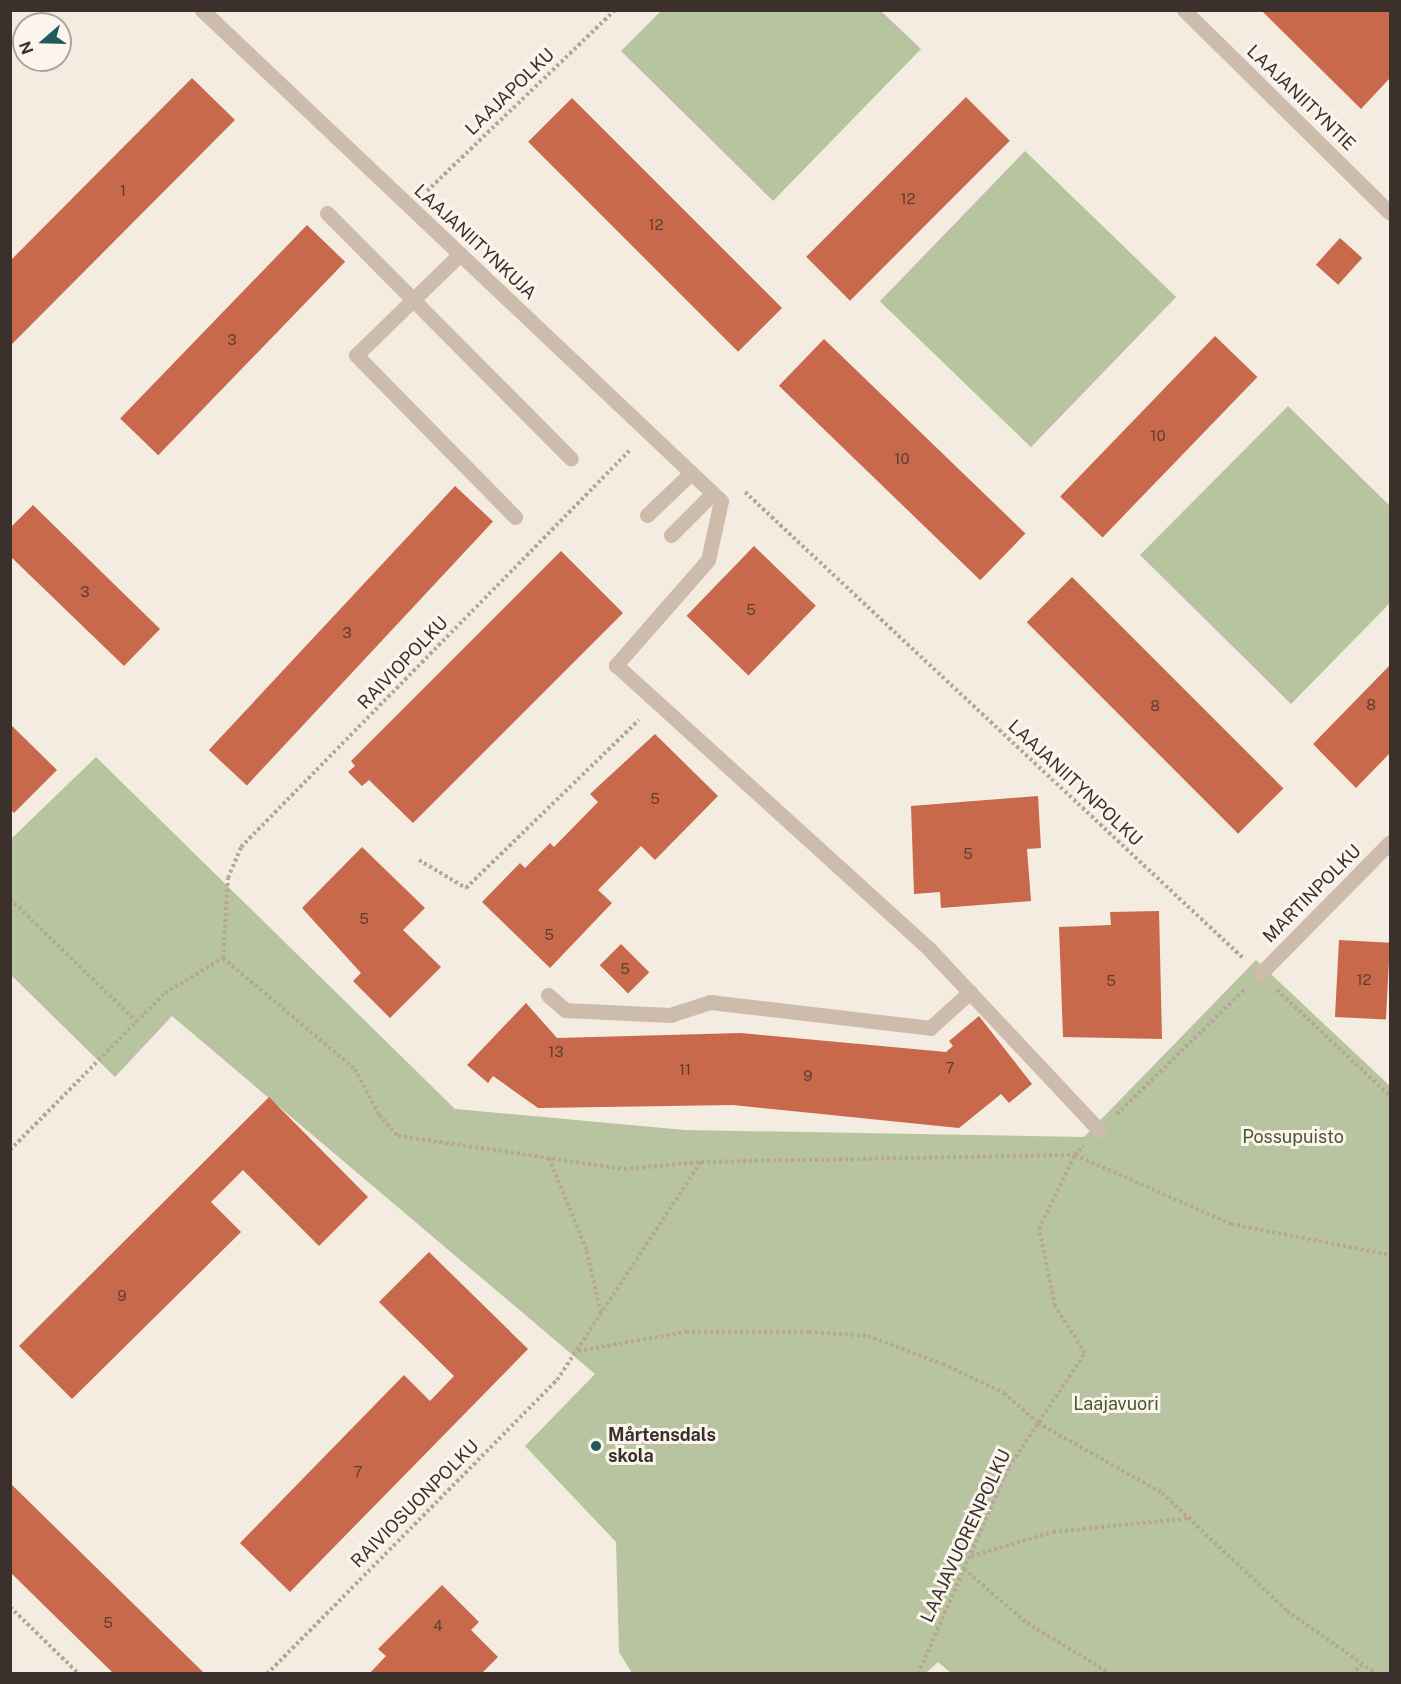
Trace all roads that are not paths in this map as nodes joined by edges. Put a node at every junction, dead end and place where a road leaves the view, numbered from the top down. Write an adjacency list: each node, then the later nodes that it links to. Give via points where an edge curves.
1 (202, 10): 5 (street, LAAJANIITYNKUJA)
2 (1184, 10): 4 (street, LAAJANIITYNTIE)
3 (327, 213): 6 (street)
4 (1390, 213)
5 (460, 254): 6 (street); 8 (street, LAAJANIITYNKUJA)
6 (412, 300): 7 (street); 11 (street, via 356,355)
7 (570, 459)
8 (692, 473): 9 (street, LAAJANIITYNKUJA); 10 (street)
9 (717, 497): 12 (street); 15 (street, via 708,560 616,665)
10 (647, 515)
11 (515, 517)
12 (671, 535)
13 (1390, 842): 14 (street, MARTINPOLKU)
14 (1260, 974)
15 (970, 992): 16 (street, via 930,1028 710,1002 670,1015 565,1010); 17 (street)
16 (548, 995)
17 (1100, 1131)

